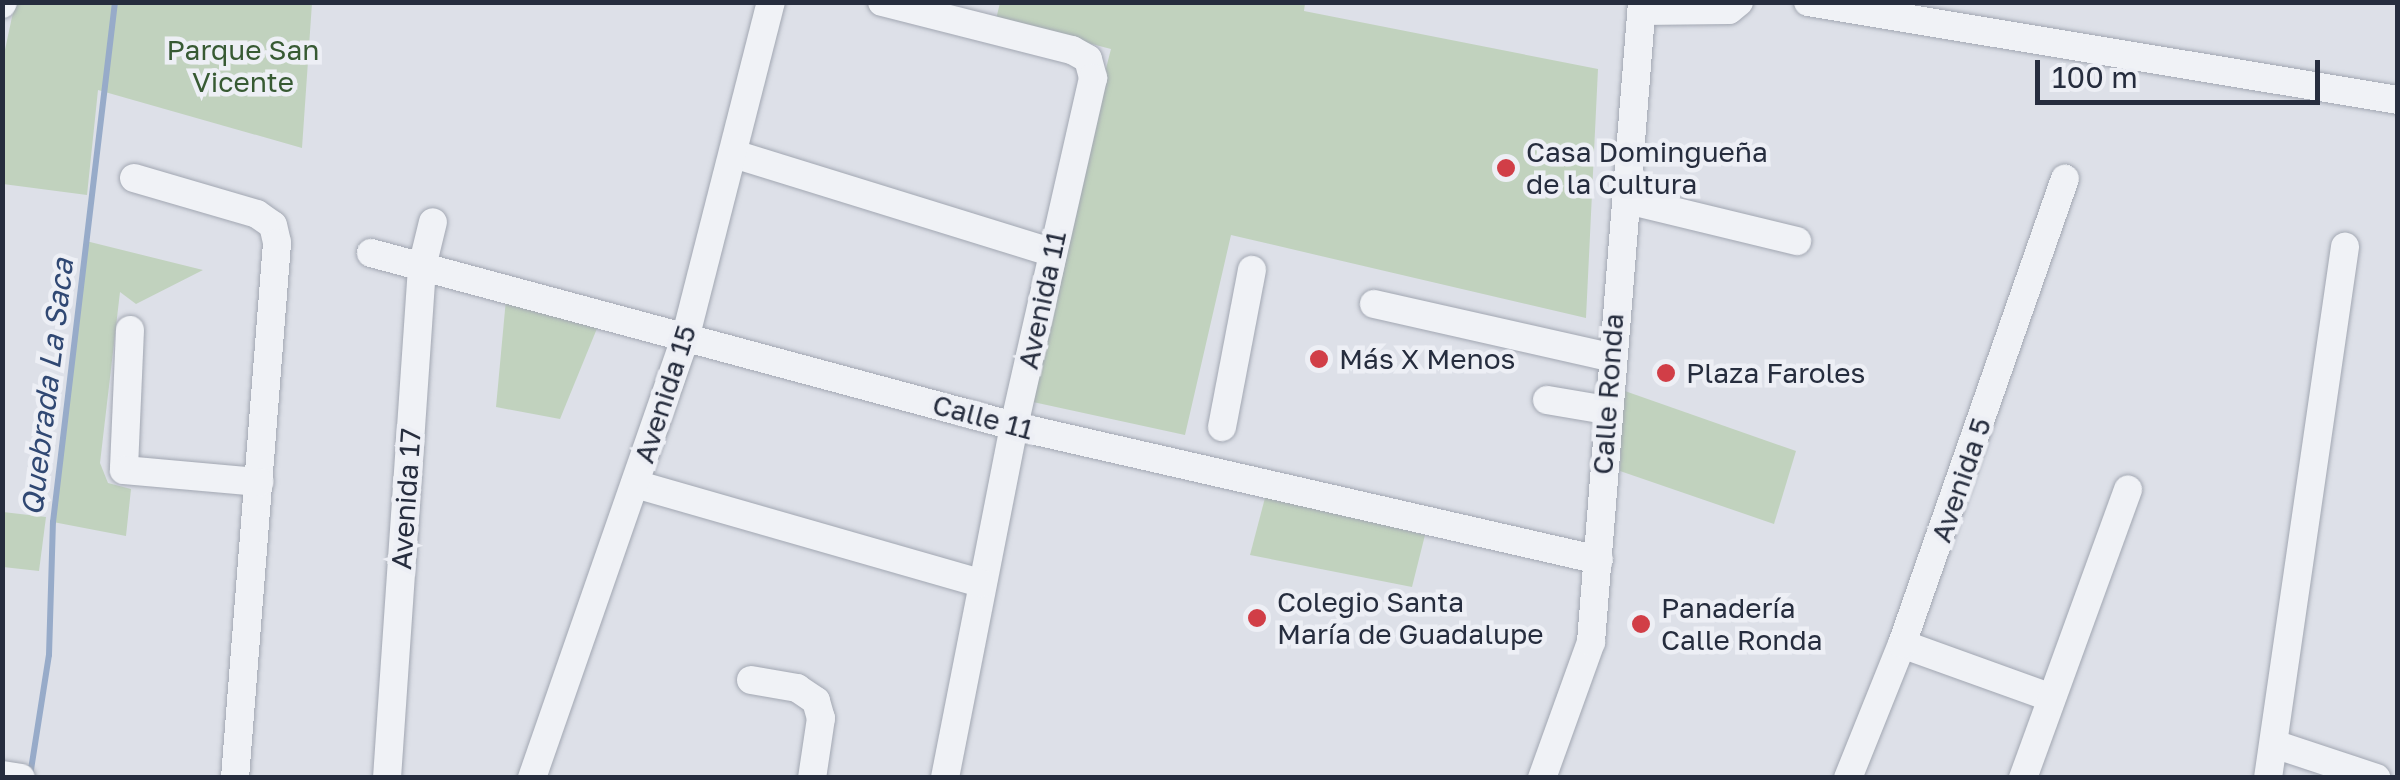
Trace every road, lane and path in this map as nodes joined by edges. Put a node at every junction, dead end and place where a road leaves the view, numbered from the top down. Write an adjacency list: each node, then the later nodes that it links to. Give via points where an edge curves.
1 (772, 2): 7 (street, Avenida 15)
2 (882, 2): 15 (street, Avenida 11, via 1088,59 1093,78)
3 (1739, 2): 5 (street, via 1729,10)
4 (1808, 2): 6 (street)
5 (1642, 7): 10 (street, Calle Ronda)
6 (2398, 100)
7 (734, 154): 15 (street); 20 (street, Avenida 15)
8 (134, 178): 26 (street, via 258,214 273,225)
9 (2065, 179): 31 (street, Avenida 5)
10 (1627, 200): 12 (street); 21 (street, Calle Ronda)
11 (433, 222): 16 (street, Avenida 17)
12 (1797, 241)
13 (2344, 246): 34 (street)
14 (371, 252): 16 (street, Calle 11)
15 (1052, 252): 24 (street, Avenida 11)
16 (422, 266): 20 (street, Calle 11); 36 (street, Avenida 17)
17 (1252, 270): 25 (street)
18 (1374, 304): 21 (street)
19 (130, 330): 26 (street, via 124,470)
20 (686, 335): 24 (street, Calle 11); 27 (street, Avenida 15)
21 (1610, 357): 23 (street, Calle Ronda)
22 (1547, 400): 23 (street)
23 (1606, 410): 29 (street, Calle Ronda)
24 (1014, 426): 29 (street, Calle 11); 30 (street, Avenida 11)
25 (1222, 427)
26 (259, 482): 35 (street)
27 (635, 484): 30 (street); 37 (street, Avenida 15)
28 (2128, 489): 33 (street)
29 (1599, 560): 40 (street, Calle Ronda, via 1588,660)
30 (982, 584): 39 (street, Avenida 11)
31 (1902, 644): 33 (street); 41 (street, Avenida 5)
32 (751, 680): 38 (street, via 796,688 816,701 822,718)
33 (2052, 698): 42 (street)
34 (2274, 744): 43 (street); 44 (street)
35 (235, 778)
36 (387, 778)
37 (532, 778)
38 (812, 778)
39 (945, 778)
40 (1542, 778)
41 (1848, 778)
42 (2023, 778)
43 (2268, 778)
44 (2376, 778)

